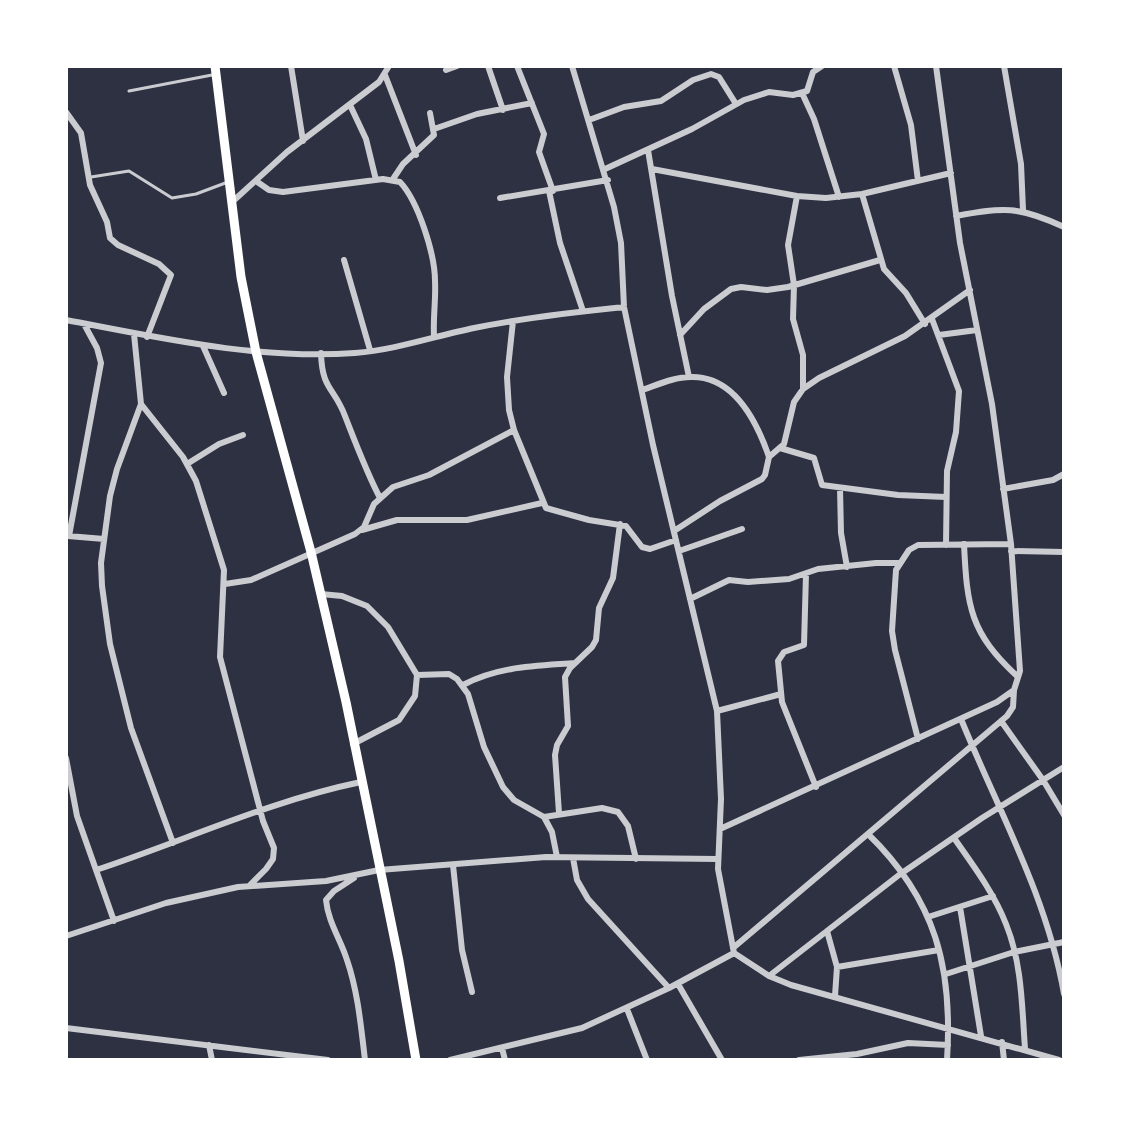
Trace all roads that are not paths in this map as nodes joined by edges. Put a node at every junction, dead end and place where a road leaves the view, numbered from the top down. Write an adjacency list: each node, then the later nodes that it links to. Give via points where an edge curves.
1 (291, 66): 24 (street)
2 (389, 66): 13 (street)
3 (457, 66): 12 (street)
4 (488, 66): 19 (street)
5 (517, 66): 16 (street)
6 (572, 66): 22 (street)
7 (822, 66): 15 (street)
8 (894, 66): 35 (street, via 911,125)
9 (936, 66): 29 (street)
10 (1004, 66): 43 (street, via 1021,164)
11 (215, 70): 14 (lane); 36 (main road)
12 (446, 70)
13 (385, 75): 18 (street); 26 (street)
14 (129, 91)
15 (802, 93): 17 (street, via 769,92); 40 (street)
16 (532, 103): 19 (street); 37 (street, via 544,134 539,152)
17 (736, 104): 22 (street, via 719,77 711,74 661,101); 25 (street)
18 (350, 105): 24 (street); 32 (street)
19 (503, 110): 23 (street)
20 (66, 112): 30 (street, via 81,133)
21 (430, 113): 23 (street)
22 (589, 120): 27 (street)
23 (434, 129): 26 (street)
24 (303, 141): 34 (street)
25 (648, 150): 27 (street); 28 (street)
26 (416, 155): 31 (street)
27 (605, 169): 33 (street)
28 (652, 169): 39 (street); 59 (street)
29 (951, 173): 35 (street); 44 (street)
30 (88, 178): 36 (lane, via 129,171 172,198); 62 (street, via 113,242 171,275)
31 (393, 179): 32 (street); 61 (street, via 405,187 431,253)
32 (376, 180): 34 (street, via 283,192)
33 (608, 180): 37 (street); 50 (street, via 621,243)
34 (256, 181): 42 (street)
35 (918, 181): 38 (street)
36 (228, 182): 42 (main road)
37 (551, 191): 41 (street); 51 (street, via 560,243)
38 (862, 194): 40 (street); 47 (street)
39 (797, 196): 40 (street); 48 (street, via 789,234)
40 (839, 197)
41 (500, 198)
42 (231, 203): 65 (main road)
43 (1023, 210): 44 (street); 45 (street)
44 (956, 216): 49 (street)
45 (1064, 227)
46 (344, 260): 64 (street)
47 (880, 260): 48 (street); 54 (street)
48 (794, 285): 59 (street, via 731,289); 68 (street)
49 (970, 290): 54 (street); 57 (street)
50 (624, 307): 51 (street); 69 (street)
51 (583, 311): 53 (street)
52 (66, 320): 55 (street); 56 (street)
53 (513, 321): 61 (street); 72 (street, via 507,395)
54 (928, 321): 60 (street); 68 (street)
55 (84, 324): 58 (street); 87 (street, via 101,363)
56 (66, 329)
57 (977, 330): 60 (street); 79 (street)
58 (134, 334): 62 (street); 71 (street)
59 (680, 335): 67 (street)
60 (939, 335): 80 (street, via 959,391)
61 (434, 336): 64 (street)
62 (147, 337): 63 (street)
63 (203, 346): 65 (street); 70 (street)
64 (370, 350): 66 (street)
65 (256, 352): 66 (street); 94 (main road)
66 (321, 353): 81 (street, via 322,374)
67 (689, 377): 69 (street); 75 (street, via 707,379 735,396 754,418)
68 (803, 389): 74 (street)
69 (642, 390): 86 (street)
70 (224, 393)
71 (141, 404): 76 (street); 88 (street, via 117,469)
72 (514, 430): 81 (street); 82 (street)
73 (243, 435): 76 (street)
74 (780, 448): 75 (street); 78 (street, via 814,458 822,485)
75 (769, 457): 86 (street, via 762,479)
76 (187, 464): 99 (street, via 221,558)
77 (1064, 474): 79 (street)
78 (840, 488): 80 (street); 97 (street)
79 (1003, 489): 92 (street)
80 (946, 497): 91 (street)
81 (380, 498): 85 (street)
82 (542, 503): 83 (street, via 562,514); 85 (street, via 467,520 397,520)
83 (620, 524): 89 (street, via 642,547); 102 (street, via 613,578 599,608 596,640)
84 (742, 529): 93 (street)
85 (359, 530): 94 (street)
86 (674, 531): 89 (street)
87 (67, 536): 88 (street)
88 (104, 539): 127 (street, via 102,586 110,644 131,728)
89 (676, 540): 93 (street)
90 (964, 544): 91 (street); 92 (street); 104 (street, via 974,620 988,647)
91 (946, 545): 96 (street, via 913,547)
92 (1011, 548): 95 (street); 104 (street)
93 (679, 551): 101 (street)
94 (311, 552): 99 (street, via 251,580); 100 (main road)
95 (1064, 552)
96 (898, 563): 97 (street); 111 (street, via 893,640)
97 (847, 567): 98 (street)
98 (806, 574): 101 (street, via 756,582 729,580); 107 (street, via 804,645 779,656)
99 (225, 584): 120 (street, via 220,657)
100 (321, 594): 103 (street, via 367,606 388,627); 112 (main road)
101 (690, 599): 108 (street)
102 (575, 663): 105 (street, via 503,669); 121 (street, via 565,677 568,726 555,755)
103 (417, 675): 105 (street, via 449,674); 112 (street, via 415,696 404,714 383,731)
104 (1018, 677): 106 (street)
105 (463, 685): 123 (street, via 503,787)
106 (1014, 690): 109 (street); 110 (street, via 1013,707)
107 (781, 694): 108 (street); 118 (street)
108 (717, 711): 124 (street)
109 (961, 719): 111 (street); 113 (street)
110 (1001, 721): 113 (street); 116 (street)
111 (918, 739): 118 (street)
112 (353, 744): 117 (main road)
113 (972, 746): 119 (street); 125 (street)
114 (66, 758): 133 (street, via 77,816)
115 (1064, 767): 116 (street)
116 (1043, 780): 119 (street); 122 (street)
117 (361, 782): 120 (street); 134 (main road)
118 (816, 787): 124 (street)
119 (1000, 807): 126 (street); 145 (street)
120 (260, 809): 127 (street); 137 (street, via 273,859)
121 (559, 813): 123 (street); 130 (street, via 602,808 618,812 628,826)
122 (1064, 815)
123 (544, 817): 128 (street)
124 (720, 829): 131 (street)
125 (868, 834): 135 (street); 146 (street)
126 (954, 838): 135 (street); 138 (street)
127 (173, 843): 133 (street)
128 (557, 857): 129 (street); 132 (street)
129 (573, 858): 130 (street); 154 (street, via 588,899)
130 (636, 859): 131 (street)
131 (717, 859): 146 (street)
132 (453, 865): 134 (street); 155 (street)
133 (96, 870): 141 (street)
134 (379, 870): 136 (street); 171 (main road)
135 (903, 873): 140 (street); 142 (street)
136 (360, 874): 137 (street); 170 (street, via 326,900 353,980)
137 (249, 886): 141 (street, via 178,900)
138 (993, 896): 139 (street); 148 (street)
139 (960, 907): 140 (street); 149 (street)
140 (928, 917): 147 (street)
141 (114, 921): 143 (street)
142 (827, 931): 150 (street); 152 (street)
143 (66, 936)
144 (1064, 942): 145 (street)
145 (1053, 945): 148 (street); 156 (street)
146 (734, 950): 152 (street); 153 (street)
147 (939, 950): 150 (street); 151 (street)
148 (1014, 952): 149 (street); 166 (street)
149 (971, 966): 151 (street); 161 (street)
150 (837, 967): 157 (street)
151 (946, 974): 159 (street)
152 (769, 976): 157 (street)
153 (678, 984): 154 (street); 175 (street)
154 (669, 988): 158 (street)
155 (472, 992)
156 (1064, 994)
157 (835, 996): 159 (street)
158 (627, 1009): 165 (street, via 582,1028); 174 (street)
159 (949, 1027): 161 (street); 164 (street)
160 (66, 1028): 163 (street)
161 (981, 1036): 162 (street)
162 (1002, 1042): 166 (street); 178 (street)
163 (209, 1045): 168 (street); 169 (street)
164 (948, 1045): 167 (street, via 908,1043); 177 (street)
165 (502, 1048): 172 (street); 173 (street)
166 (1025, 1049): 179 (street)
167 (857, 1057): 176 (street)
168 (212, 1060)
169 (328, 1060)
170 (365, 1060)
171 (416, 1060)
172 (450, 1060)
173 (505, 1060)
174 (647, 1060)
175 (722, 1060)
176 (799, 1060)
177 (947, 1060)
178 (1004, 1060)
179 (1059, 1060)

